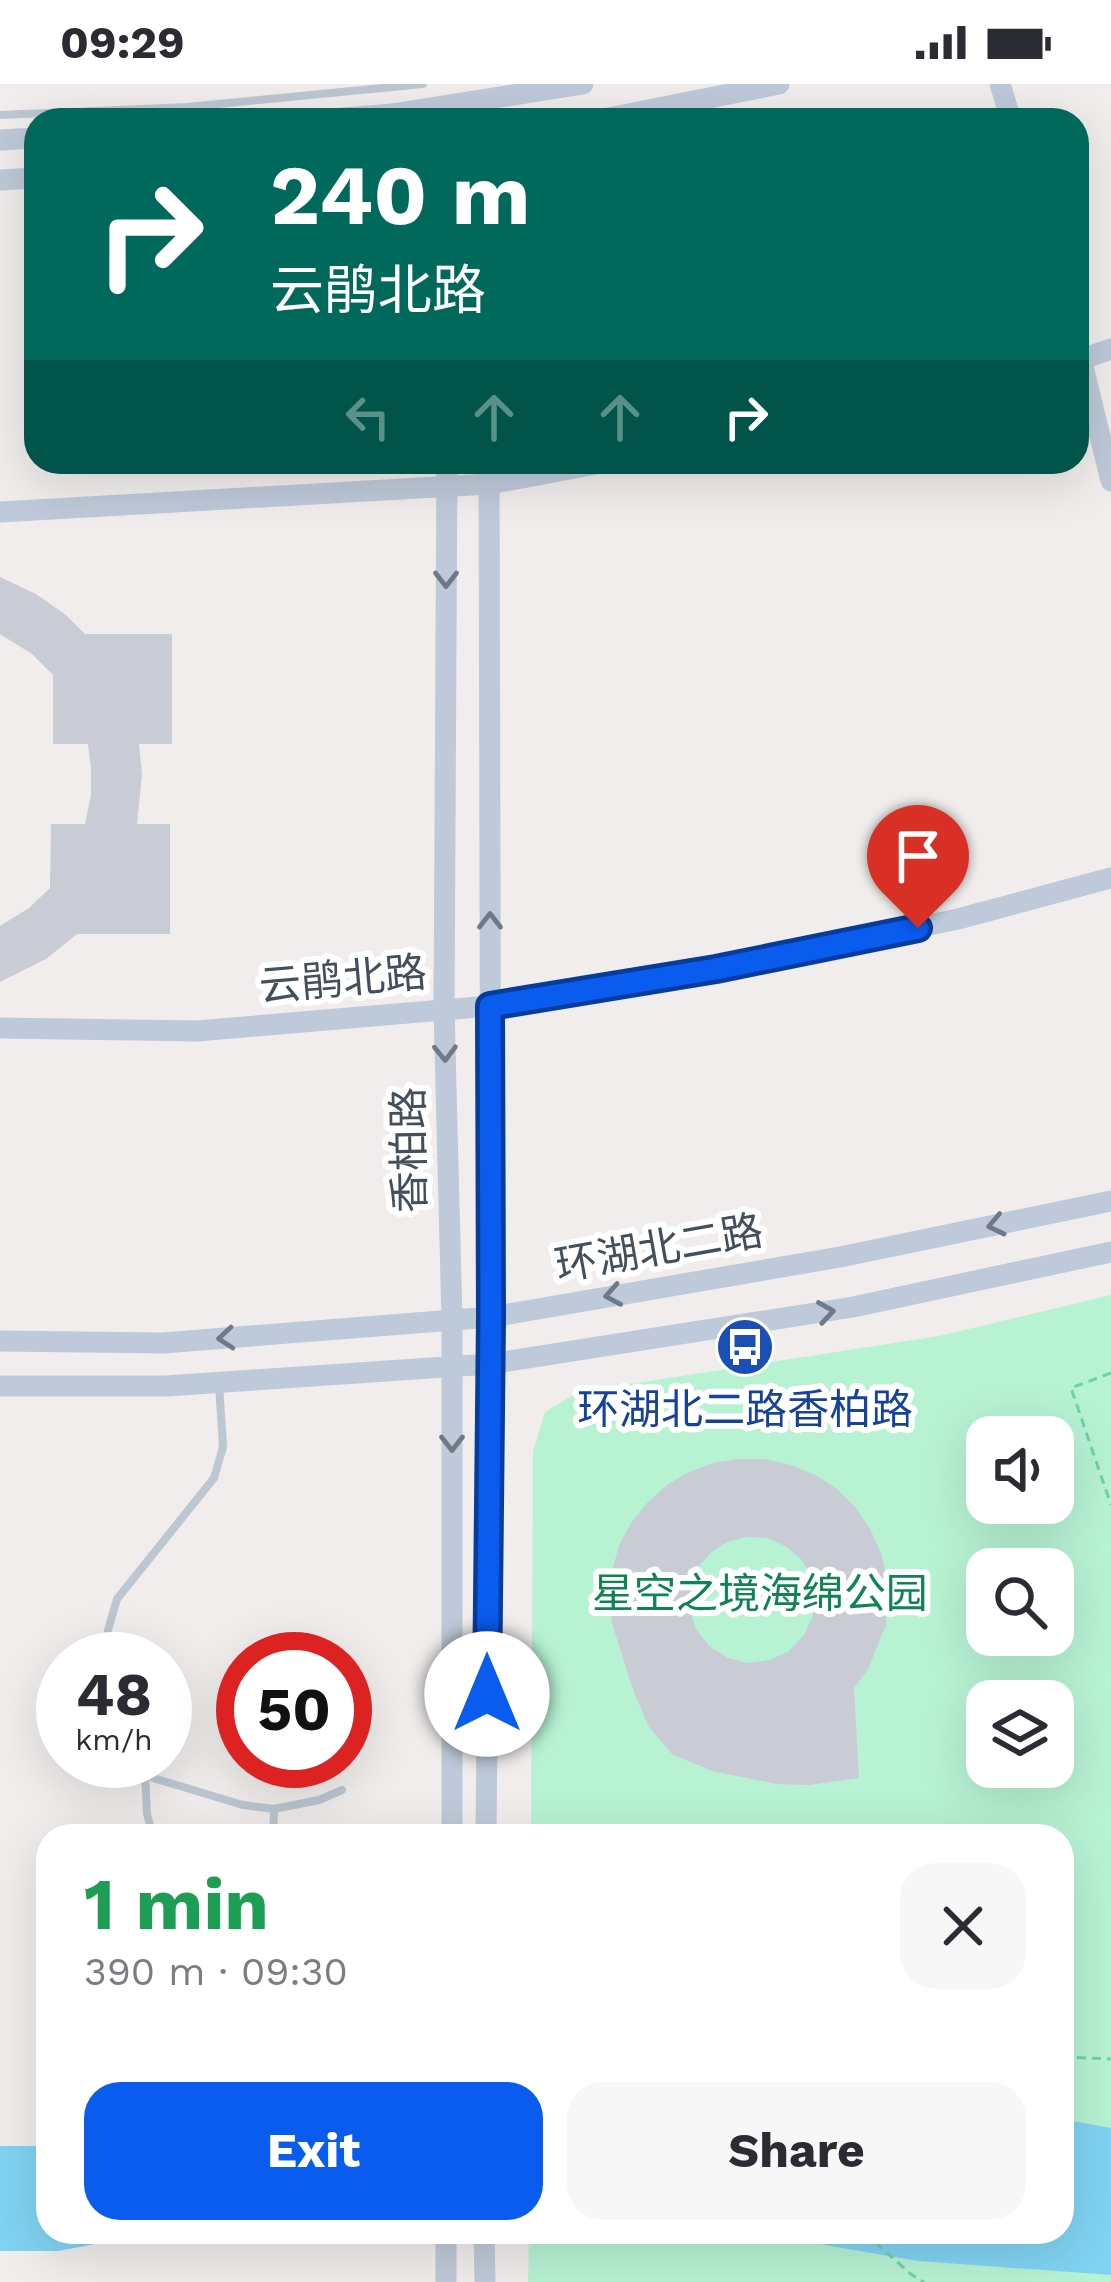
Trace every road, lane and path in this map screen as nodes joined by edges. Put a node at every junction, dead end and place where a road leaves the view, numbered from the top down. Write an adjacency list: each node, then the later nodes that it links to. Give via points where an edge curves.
1 (424, 84): 4 (lane)
2 (583, 84): 5 (main road)
3 (779, 84): 6 (main road)
4 (167, 108)
5 (496, 108)
6 (658, 108)
7 (1089, 394): 11 (main road)
8 (447, 474): 12 (main road, 香柏路)
9 (486, 474): 12 (main road)
10 (489, 474): 15 (main road, 香柏路, one-way to 10)
11 (1111, 481)
12 (447, 486): 13 (main road); 16 (main road, 香柏路, one-way to 16)
13 (0, 512)
14 (1111, 878): 15 (main road, 云鹃北路, via 870,938)
15 (490, 1006): 16 (main road, 云鹃北路); 20 (main road, 香柏路)
16 (444, 1009): 17 (main road, 云鹃北路, via 197,1031); 21 (main road, 香柏路, one-way to 21)
17 (0, 1028)
18 (1111, 1201): 20 (main road, 环湖北二路, one-way to 20)
19 (1111, 1252): 23 (main road, 环湖北二路, one-way to 19, via 853,1307)
20 (491, 1317): 21 (main road, 环湖北二路); 23 (main road, 香柏路)
21 (452, 1320): 22 (main road, 环湖北二路, one-way to 22, via 163,1343); 24 (main road, 香柏路)
22 (0, 1341)
23 (490, 1364): 24 (main road, 环湖北二路); 37 (main road, 香柏路)
24 (452, 1366): 26 (main road, 环湖北二路); 36 (main road, 香柏路, one-way to 36)
25 (1111, 1372): 28 (path, via 1071,1388)
26 (219, 1383): 27 (main road, 环湖北二路); 29 (lane, via 223,1447 214,1478 117,1599)
27 (0, 1386)
28 (1111, 1505)
29 (108, 1632)
30 (146, 1788): 34 (lane)
31 (186, 1788): 33 (lane)
32 (342, 1790): 33 (lane)
33 (274, 1809): 35 (lane)
34 (150, 1824)
35 (273, 1824)
36 (452, 1824)
37 (486, 1824)
38 (1074, 2057): 39 (path)
39 (1111, 2059)
40 (446, 2244): 43 (main road)
41 (484, 2244): 44 (main road)
42 (877, 2244): 45 (path)
43 (446, 2282)
44 (484, 2282)
45 (924, 2282)

